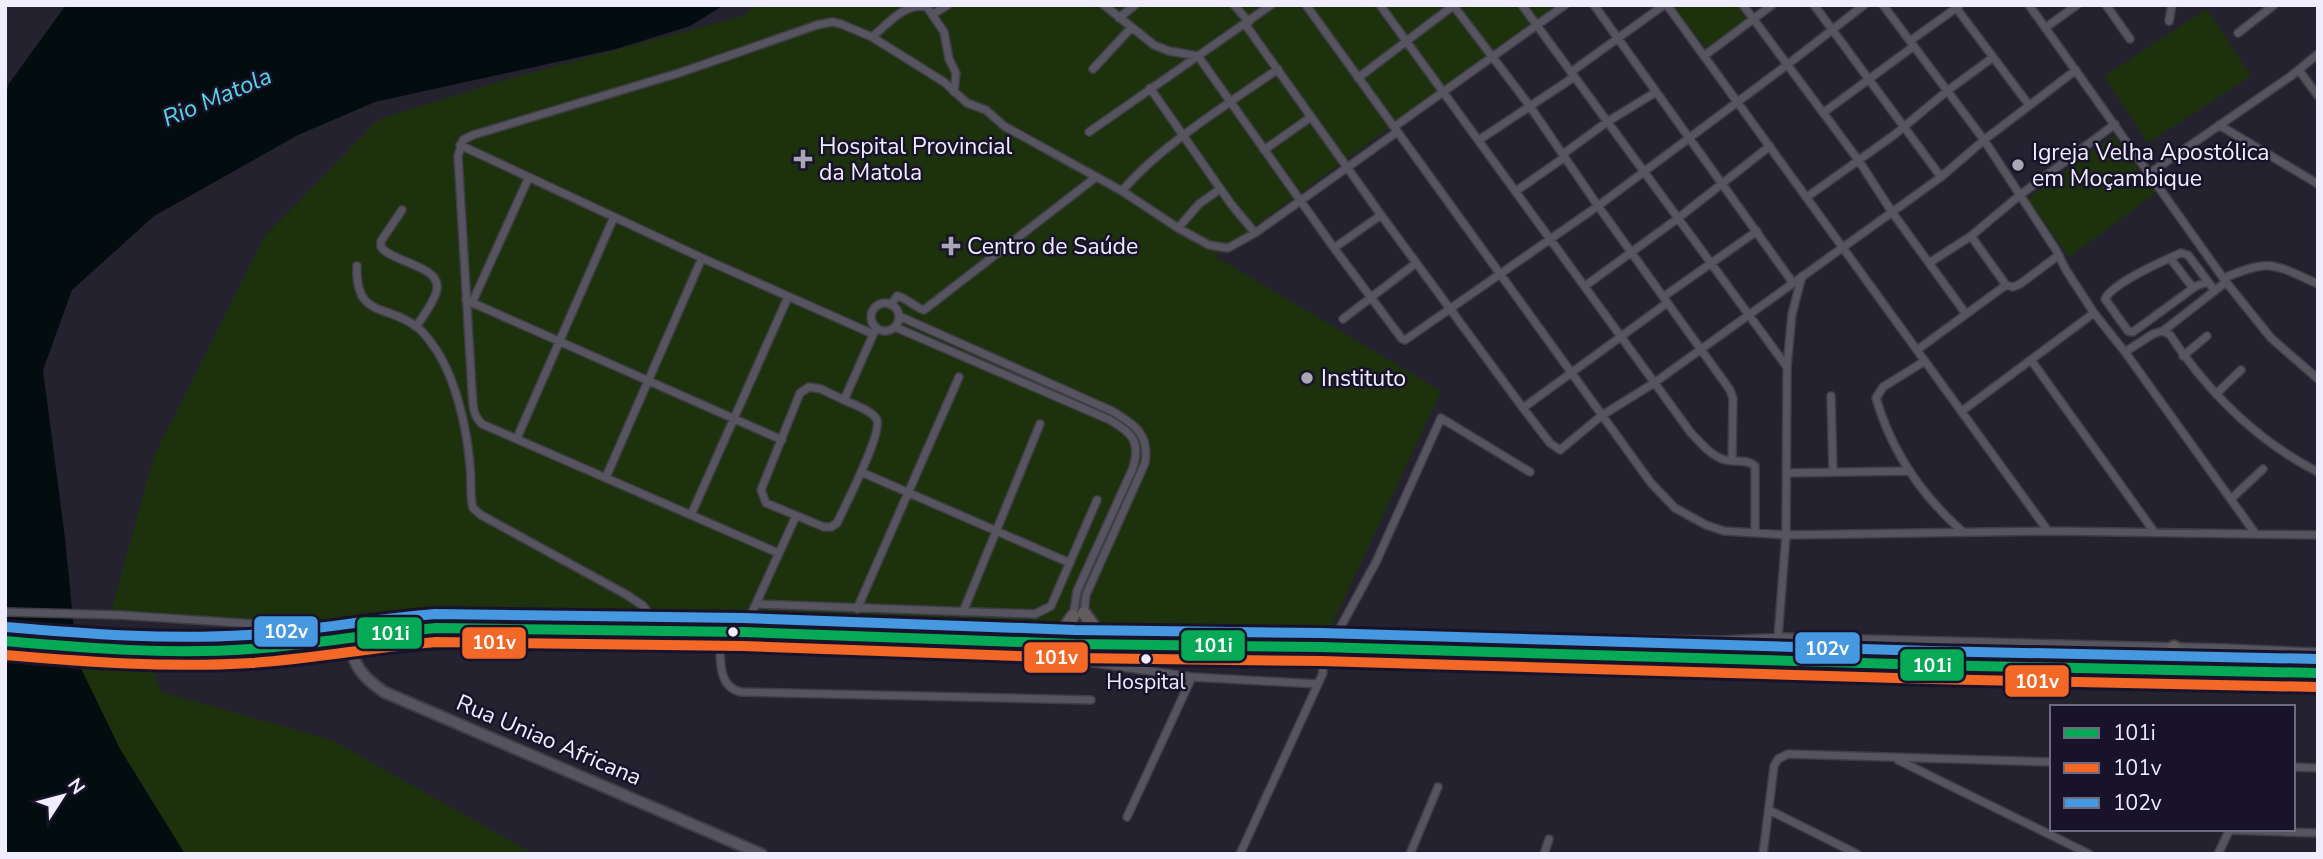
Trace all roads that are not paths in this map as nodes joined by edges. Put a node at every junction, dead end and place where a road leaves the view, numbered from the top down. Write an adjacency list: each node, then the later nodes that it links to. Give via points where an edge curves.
1 (948, 5): 24 (street)
2 (1104, 5): 25 (street)
3 (1135, 5): 25 (street)
4 (1234, 5): 28 (street)
5 (1271, 5): 28 (street)
6 (1306, 5): 50 (street)
7 (1380, 5): 37 (street)
8 (1453, 5): 37 (street); 42 (street)
9 (1522, 5): 29 (street)
10 (1565, 5): 29 (street)
11 (1594, 5): 35 (street)
12 (1666, 5): 35 (street); 41 (street)
13 (1743, 5): 26 (street)
14 (1772, 5): 26 (street)
15 (1814, 5): 32 (street)
16 (1864, 5): 32 (street)
17 (1883, 5): 38 (street)
18 (2029, 5): 31 (street)
19 (2077, 5): 31 (street)
20 (2106, 5): 36 (street)
21 (2274, 5): 33 (street)
22 (1956, 6): 38 (street); 43 (street)
23 (2173, 6): 27 (street)
24 (933, 14): 34 (street, via 924,6 910,8); 55 (street, via 943,28 956,73)
25 (1119, 18): 30 (street)
26 (1753, 19): 41 (street); 44 (street)
27 (2169, 21)
28 (1247, 23): 40 (street); 46 (street)
29 (1536, 25): 42 (street); 49 (street)
30 (1131, 28): 40 (street, via 1161,49); 45 (street)
31 (2045, 28): 47 (street)
32 (1832, 31): 44 (street); 51 (street)
33 (2238, 33)
34 (872, 37): 55 (street); 74 (street, via 832,22 817,25 679,73 473,135)
35 (1618, 38): 49 (street); 56 (street)
36 (2130, 39)
37 (1407, 42): 50 (street); 53 (street)
38 (1912, 43): 51 (street); 54 (street)
39 (2318, 54): 48 (street)
40 (1198, 56): 52 (street); 59 (street)
41 (1704, 56): 58 (street)
42 (1492, 57): 53 (street); 60 (street)
43 (1992, 58): 54 (street); 61 (street)
44 (1787, 65): 58 (street); 62 (street)
45 (1093, 69)
46 (1278, 69): 59 (street); 63 (street)
47 (2076, 70): 61 (street); 65 (street)
48 (2299, 70): 57 (street); 66 (street)
49 (1573, 74): 60 (street); 64 (street)
50 (1358, 78): 68 (street)
51 (1868, 80): 62 (street); 67 (street)
52 (1150, 89): 69 (street); 70 (street)
53 (1444, 91): 68 (street); 72 (street)
54 (1947, 91): 67 (street); 73 (street)
55 (954, 92): 83 (street)
56 (1656, 92): 64 (street); 71 (street)
57 (2318, 96)
58 (1737, 102): 71 (street); 75 (street)
59 (1230, 103): 70 (street); 76 (street)
60 (1529, 105): 72 (street); 77 (street)
61 (2029, 105): 73 (street)
62 (1824, 113): 78 (street)
63 (1311, 117): 76 (street); 79 (street)
64 (1607, 122): 77 (street); 80 (street)
65 (2115, 124): 81 (street); 90 (street)
66 (2219, 125): 81 (street); 86 (street)
67 (1903, 128): 78 (street); 84 (street)
68 (1396, 130): 79 (street); 114 (street)
69 (1088, 132)
70 (1184, 136): 87 (street); 88 (street)
71 (1690, 137): 80 (street); 85 (street)
72 (1479, 140): 89 (street)
73 (1983, 140): 84 (street); 90 (street)
74 (460, 145): 82 (street); 127 (street)
75 (1770, 146): 85 (street); 91 (street)
76 (1264, 150): 92 (street)
77 (1564, 156): 89 (street); 93 (street)
78 (1858, 161): 91 (street); 95 (street)
79 (1348, 167): 92 (street); 96 (street)
80 (1644, 173): 93 (street); 98 (street)
81 (2150, 173): 116 (street)
82 (529, 177): 97 (street); 127 (street)
83 (1096, 177): 88 (street); 128 (street, via 924,310 897,296)
84 (1941, 177): 95 (street)
85 (1724, 183): 98 (street); 100 (street)
86 (2318, 184)
87 (1220, 188): 99 (street); 101 (street)
88 (1122, 191): 99 (street)
89 (1516, 191): 103 (street)
90 (2020, 195): 102 (street); 107 (street)
91 (1807, 197): 104 (street)
92 (1300, 200): 101 (street); 105 (street)
93 (1598, 206): 103 (street); 106 (street)
94 (402, 210): 135 (street, via 382,247 424,269 438,288)
95 (1892, 212): 104 (street); 110 (street)
96 (1381, 215): 105 (street); 111 (street)
97 (614, 217): 108 (street); 141 (street)
98 (1677, 219): 106 (street); 112 (street)
99 (1178, 228): 101 (street, via 1222,248)
100 (1757, 231): 112 (street); 118 (street)
101 (1255, 233)
102 (1971, 236): 110 (street); 120 (street)
103 (1552, 240): 114 (street); 121 (street)
104 (1842, 247): 115 (street); 143 (street)
105 (1334, 248): 125 (street)
106 (1632, 253): 121 (street); 126 (street)
107 (2059, 255): 120 (street, via 2020,284); 130 (street)
108 (702, 258): 124 (street); 153 (street)
109 (2170, 258): 117 (street, via 2186,254); 122 (street); 122 (street, via 2107,295 2107,302 2128,331 2133,332)
110 (1929, 262): 131 (street)
111 (1416, 263): 125 (street); 129 (street)
112 (1710, 264): 126 (street); 132 (street)
113 (357, 266): 135 (street, via 356,281 364,300)
114 (1500, 275): 129 (street); 150 (street)
115 (1802, 275): 118 (street); 148 (street, via 1791,314)
116 (2225, 280): 119 (street, via 2248,268 2269,265); 123 (street); 152 (street, via 2271,338)
117 (2208, 282): 122 (street); 123 (street)
118 (1793, 283): 132 (street)
119 (2318, 284)
120 (2006, 285): 131 (street)
121 (1585, 286): 139 (street)
122 (2193, 288)
123 (2215, 291): 138 (street)
124 (788, 297): 137 (street); 161 (street)
125 (1371, 298): 129 (street, via 1405,340); 134 (street)
126 (1665, 300): 139 (street); 142 (street)
127 (469, 301): 141 (street); 163 (street, via 474,413 482,424)
128 (891, 305): 133 (street); 137 (street, via 874,308)
129 (1451, 309): 158 (street)
130 (2094, 313): 144 (street); 147 (street)
131 (1966, 314): 143 (street)
132 (1747, 315): 142 (street); 148 (street)
133 (899, 316): 136 (street); 193 (street, via 1112,411 1132,422 1142,435 1148,449 1145,463)
134 (1343, 319)
135 (416, 327): 194 (street, via 433,345 452,382 469,453 473,508 627,595)
136 (895, 327): 137 (street); 193 (street, via 1128,431 1136,444 1136,461 1077,591)
137 (875, 331): 157 (street)
138 (2163, 331): 144 (street); 145 (street)
139 (1621, 335): 150 (street); 154 (street)
140 (2207, 336): 145 (street)
141 (560, 341): 153 (street); 163 (street)
142 (1701, 350): 154 (street); 165 (street, via 1732,394)
143 (1917, 350): 146 (street)
144 (2125, 352): 175 (street)
145 (2183, 356): 155 (street)
146 (1926, 360): 159 (street); 167 (street, via 1883,387 1876,398 1886,429)
147 (2031, 360): 159 (street); 183 (street)
148 (1787, 367): 172 (street)
149 (2241, 370): 155 (street)
150 (1571, 372): 158 (street); 160 (street)
151 (959, 377): 174 (street)
152 (2318, 379)
153 (650, 381): 161 (street); 173 (street)
154 (1654, 383): 160 (street); 165 (street, via 1691,433 1709,451)
155 (2216, 394): 171 (street, via 2283,452)
156 (1831, 396): 170 (street)
157 (844, 400): 164 (street, via 809,387 800,393); 168 (street, via 874,415 878,423)
158 (1522, 408): 160 (street, via 1560,450)
159 (1962, 411): 179 (street)
160 (1601, 416): 182 (street, via 1675,508 1724,531)
161 (733, 418): 164 (street); 177 (street)
162 (1040, 424): 180 (street)
163 (517, 438): 173 (street)
164 (782, 440): 178 (street, via 761,490 766,503)
165 (1732, 461): 182 (street, via 1749,461 1755,467)
166 (2263, 469): 175 (street)
167 (1910, 471): 170 (street); 181 (street, via 1926,495)
168 (861, 472): 174 (street); 178 (street, via 838,523 824,527)
169 (1530, 472): 202 (street, via 1440,418)
170 (1833, 472): 172 (street)
171 (2318, 472)
172 (1786, 474): 185 (street)
173 (606, 477): 177 (street)
174 (909, 494): 180 (street); 190 (street)
175 (2231, 499): 184 (street)
176 (1097, 500): 188 (street)
177 (691, 514): 187 (street)
178 (796, 516): 187 (street)
179 (2048, 531): 181 (street); 183 (street)
180 (997, 532): 188 (street); 192 (street)
181 (1963, 532): 185 (street)
182 (1755, 533): 185 (street)
183 (2155, 533): 184 (street)
184 (2255, 533): 186 (street)
185 (1786, 535): 199 (street)
186 (2318, 535)
187 (778, 553): 189 (street)
188 (1070, 563): 192 (street, via 1051,606 1043,611)
189 (756, 604): 190 (street); 197 (street)
190 (857, 609): 192 (street)
191 (5, 612): 195 (street)
192 (963, 612)
193 (1078, 615): 201 (main road, via 1059,632); 203 (street); 204 (street); 205 (main road, via 1105,637)
194 (665, 631): 195 (main road, via 436,628); 196 (main road)
195 (386, 632): 198 (main road)
196 (720, 632): 197 (main road); 213 (street, via 723,677 729,688 741,692)
197 (743, 632): 201 (main road)
198 (346, 637): 200 (main road, via 243,650 181,651); 225 (main road, Rua Uniao Africana, via 357,668 384,692)
199 (1778, 637): 202 (street, via 1373,638); 207 (street)
200 (5, 642)
201 (1024, 642): 203 (main road)
202 (1336, 642): 206 (main road); 209 (main road)
203 (1075, 644): 204 (main road); 211 (street, via 1085,663)
204 (1094, 644): 205 (main road)
205 (1128, 645): 206 (main road)
206 (1321, 647): 212 (street, via 1323,673)
207 (2174, 647): 208 (street); 209 (main road)
208 (2318, 652)
209 (2173, 670): 210 (main road)
210 (2318, 673)
211 (1192, 677): 212 (street); 220 (street)
212 (1318, 684): 226 (street)
213 (1091, 701)
214 (1895, 758): 215 (street); 219 (street, via 1788,754 1774,766); 231 (street)
215 (2050, 762)
216 (2295, 767): 217 (street)
217 (2318, 768)
218 (1438, 787): 227 (street)
219 (1769, 810): 229 (street); 230 (street)
220 (1127, 817)
221 (2229, 831): 232 (street)
222 (2259, 831): 223 (street)
223 (2318, 833)
224 (1549, 839): 228 (street)
225 (761, 854)
226 (1240, 854)
227 (1410, 854)
228 (1544, 854)
229 (1763, 854)
230 (1857, 854)
231 (2089, 854)
232 (2218, 854)

